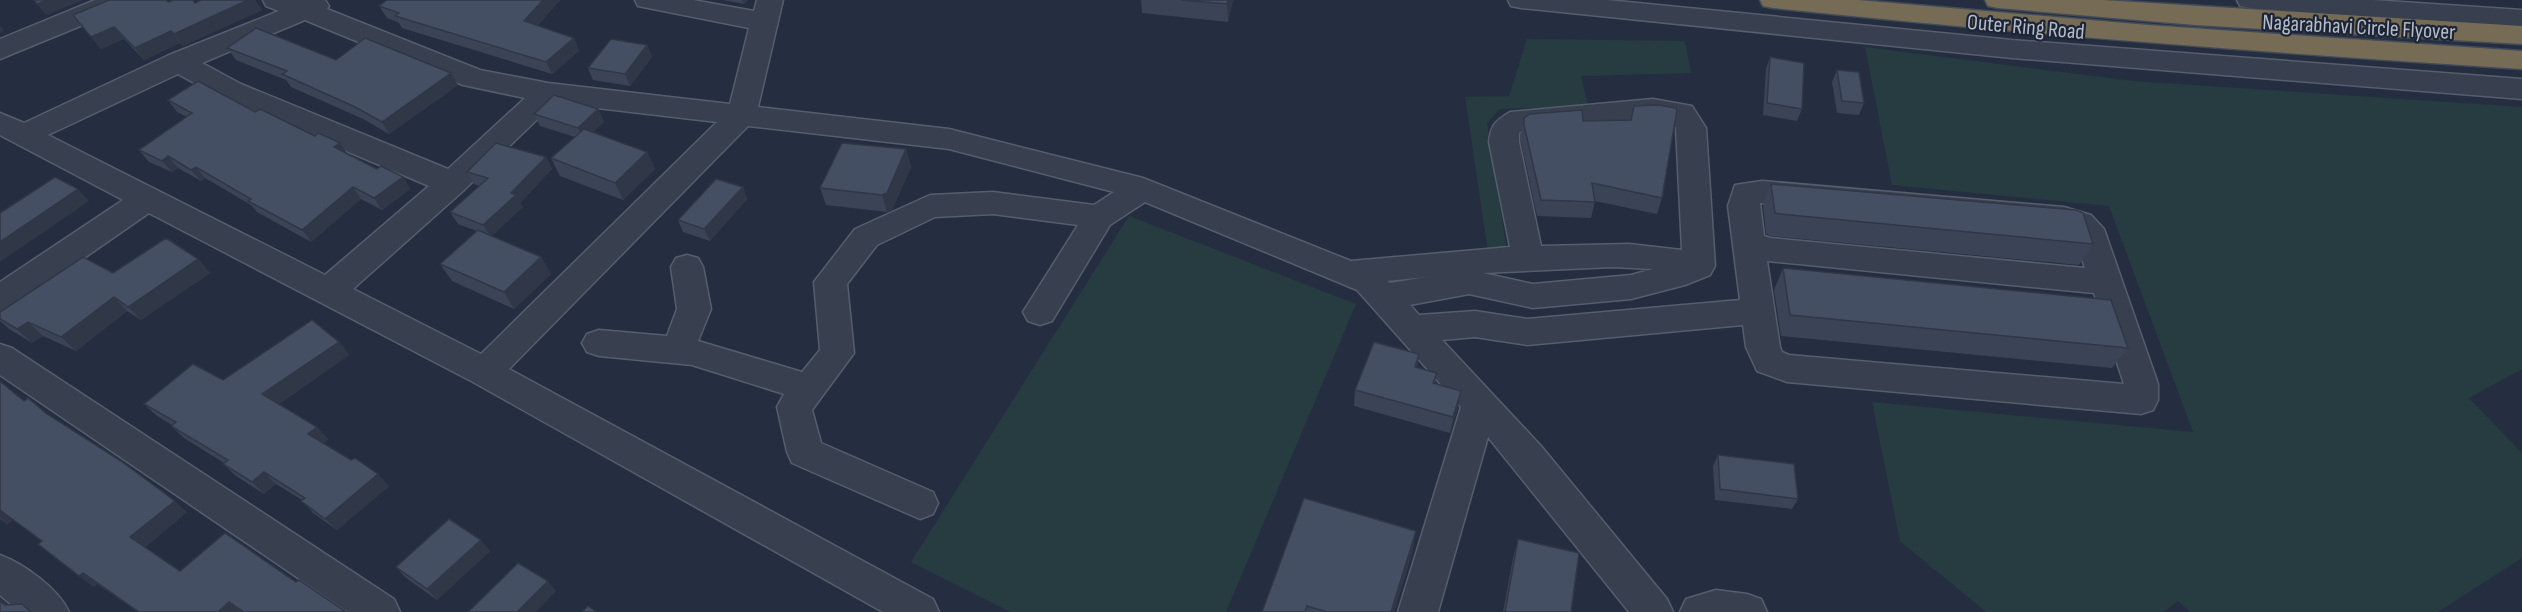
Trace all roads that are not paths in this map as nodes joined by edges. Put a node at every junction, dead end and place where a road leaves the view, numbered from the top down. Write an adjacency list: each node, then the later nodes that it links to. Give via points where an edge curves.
1 (119, 0): 15 (street)
2 (276, 0): 10 (street)
3 (648, 0): 11 (street)
4 (1521, 0): 18 (street, via 1988,47)
5 (1773, 0): 13 (highway, Outer Ring Road, via 1995,24)
6 (1998, 0): 13 (highway, Outer Ring Road)
7 (2250, 0): 12 (street)
8 (2466, 0): 9 (street)
9 (2522, 2)
10 (316, 5): 17 (street); 19 (street, via 473,78)
11 (767, 11): 20 (street)
12 (2522, 19)
13 (2201, 29): 14 (highway, Nagarabhavi Circle Flyover); 16 (highway, Nagarabhavi Circle Flyover)
14 (2522, 35)
15 (0, 50)
16 (2522, 60)
17 (179, 62): 21 (street); 22 (street, via 231,91)
18 (2522, 89)
19 (548, 93): 20 (street); 22 (street)
20 (741, 116): 23 (street, via 948,139); 41 (street)
21 (11, 129): 24 (street)
22 (452, 183): 31 (street)
23 (1143, 189): 25 (street); 30 (street)
24 (148, 198): 31 (street); 34 (street)
25 (1099, 217): 36 (street); 42 (street, via 993,203 930,206 866,237 830,282 837,352)
26 (1528, 258): 28 (street, via 1615,254 1671,257); 28 (street, via 1504,142 1505,129 1520,119 1653,109 1682,113 1691,128); 30 (street)
27 (1753, 259): 32 (street); 32 (street, via 1744,207 1746,194 1762,192 2064,218 2088,230); 35 (street)
28 (1699, 266): 33 (street, via 1630,287 1533,296 1469,282)
29 (687, 267): 39 (street, via 694,309)
30 (1349, 273): 33 (street, via 1368,280)
31 (329, 291): 41 (street)
32 (2110, 295): 35 (street, via 2141,384 2141,400 1787,368 1769,361)
33 (1383, 297): 37 (street)
34 (0, 299)
35 (1758, 310): 37 (street, via 1527,332 1483,348)
36 (1040, 312)
37 (1419, 338): 43 (street)
38 (599, 343): 39 (street)
39 (678, 351): 42 (street)
40 (0, 357): 47 (street)
41 (485, 372): 48 (street)
42 (808, 388): 44 (street, via 794,407 805,452)
43 (1480, 404): 49 (street); 50 (street, via 1528,457)
44 (920, 503)
45 (0, 572): 46 (street)
46 (49, 612)
47 (380, 612)
48 (920, 612)
49 (1418, 612)
50 (1653, 612)
51 (1700, 612): 52 (street, via 1716,608)
52 (1747, 612)

